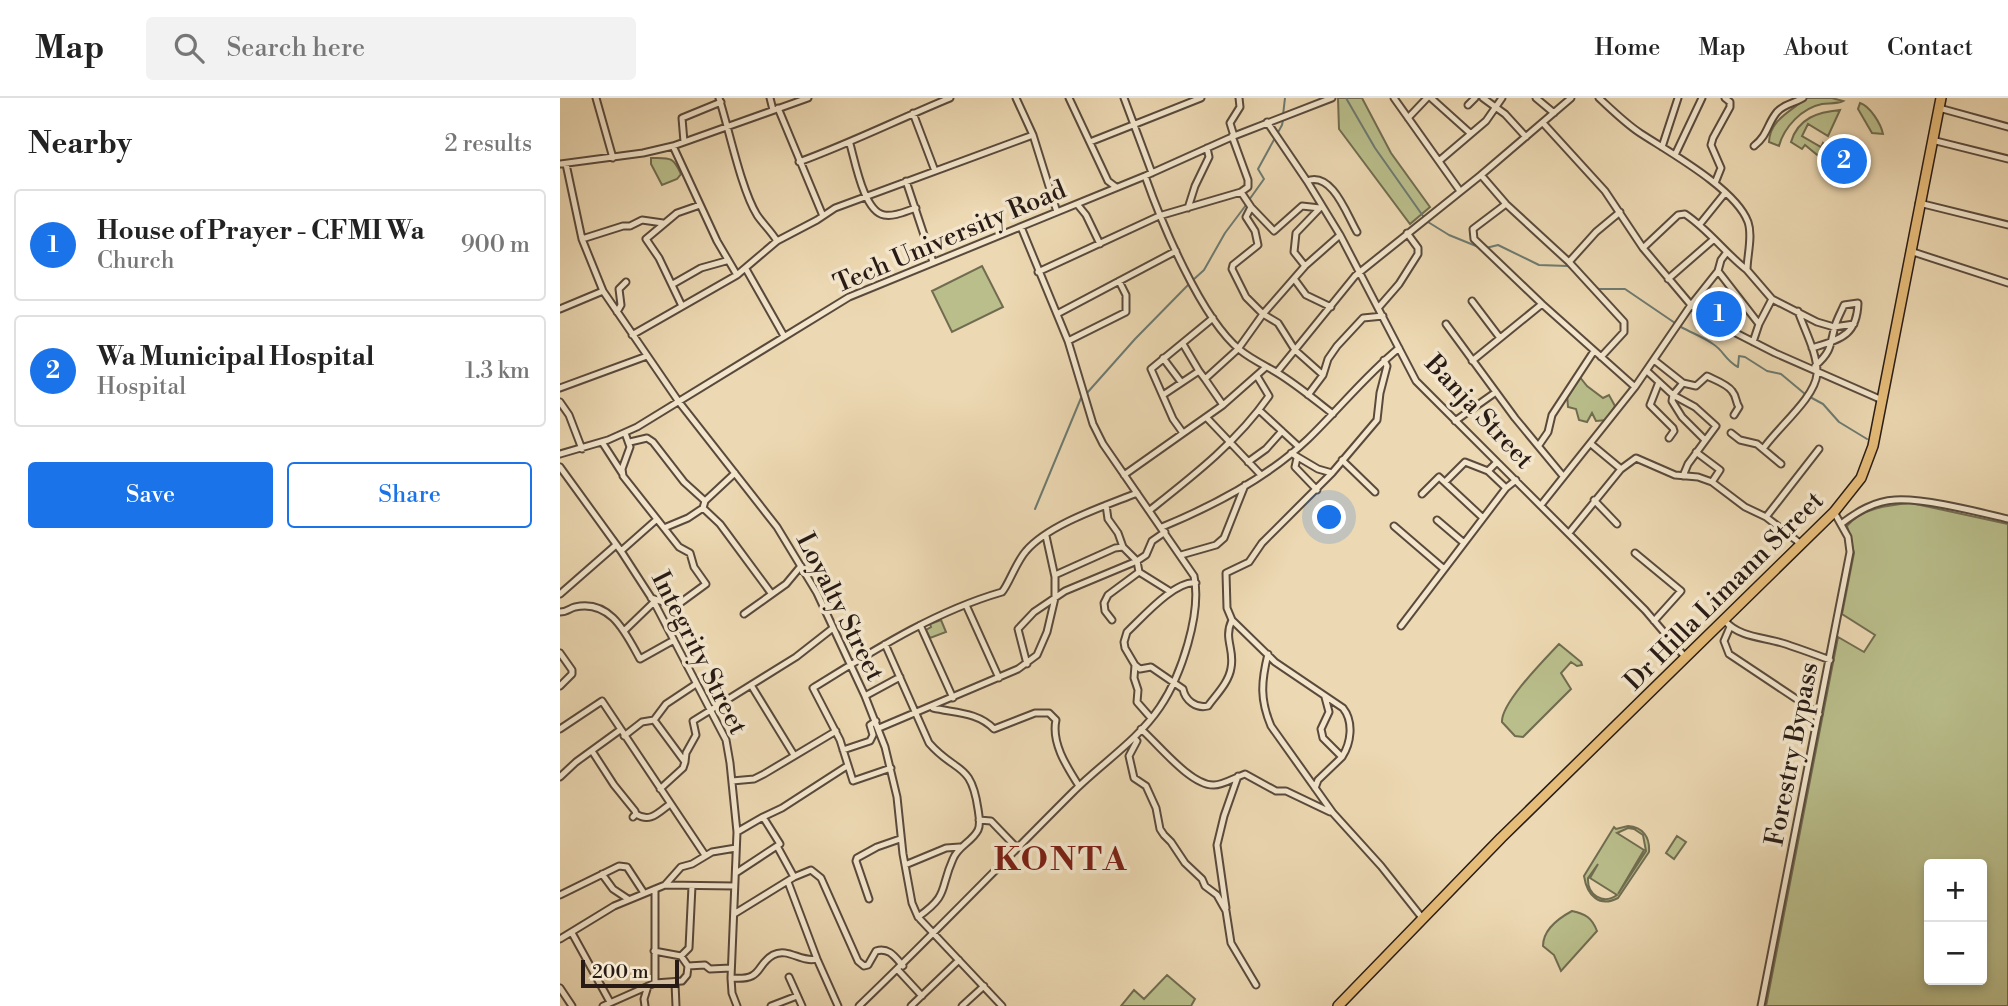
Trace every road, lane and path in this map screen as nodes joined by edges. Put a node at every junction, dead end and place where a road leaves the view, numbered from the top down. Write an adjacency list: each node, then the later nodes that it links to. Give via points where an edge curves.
1 (596, 98): 51 (street)
2 (770, 98): 29 (street)
3 (808, 98): 29 (street)
4 (925, 98): 28 (street)
5 (950, 98): 28 (street)
6 (1016, 98): 39 (street)
7 (1069, 98): 44 (street)
8 (1124, 98): 35 (street)
9 (1201, 98): 35 (street)
10 (1239, 98): 40 (street, via 1240,107 1230,122)
11 (1332, 98): 33 (street, Tech University Road)
12 (1394, 98): 32 (street)
13 (1429, 98): 32 (street); 38 (street)
14 (1475, 98): 26 (street)
15 (1483, 98): 27 (street)
16 (1502, 98): 27 (street)
17 (1536, 98): 31 (street)
18 (1571, 98): 31 (street)
19 (1599, 98): 48 (street)
20 (1678, 98): 48 (street)
21 (1702, 98): 50 (street)
22 (1725, 98): 62 (street, via 1730,107 1711,145 1721,168)
23 (1803, 98): 47 (street, via 1783,106)
24 (720, 100): 36 (street); 43 (street, via 681,118)
25 (1940, 103): 37 (street); 42 (highway, Dr Hilla Limann Street)
26 (1468, 105)
27 (1496, 107): 38 (street); 41 (street)
28 (926, 108): 30 (street)
29 (776, 109): 36 (street); 54 (street)
30 (913, 113): 45 (street); 56 (street)
31 (1553, 113): 34 (street)
32 (1408, 118): 53 (street)
33 (1266, 122): 40 (street, Tech University Road); 61 (street, Banja Street)
34 (1543, 123): 41 (street); 78 (street)
35 (1132, 125): 44 (street); 57 (street)
36 (728, 126): 43 (street); 90 (street, via 757,214)
37 (2008, 127)
38 (1470, 133): 53 (street)
39 (1033, 135): 56 (street); 77 (street)
40 (1233, 136): 49 (street, Tech University Road); 66 (street, via 1248,180 1248,187)
41 (1526, 136): 58 (street)
42 (1932, 139): 52 (street); 69 (highway, Dr Hilla Limann Street)
43 (684, 142): 46 (street)
44 (1090, 142): 60 (street)
45 (850, 144): 54 (street); 68 (street)
46 (673, 146): 51 (street); 72 (street)
47 (1754, 146)
48 (1662, 147): 50 (street)
49 (1207, 148): 57 (street, Tech University Road); 76 (street, via 1209,157)
50 (1675, 155): 62 (street)
51 (613, 158): 55 (street)
52 (2008, 159)
53 (1439, 161): 65 (street)
54 (799, 162): 79 (street)
55 (563, 164): 88 (street, Loyalty Street)
56 (935, 171): 59 (street)
57 (1148, 174): 63 (street, Tech University Road); 80 (street)
58 (1481, 174): 65 (street); 71 (street)
59 (906, 181): 68 (street); 75 (street)
60 (1108, 181): 63 (street); 64 (street)
61 (1307, 181): 74 (street, Banja Street); 85 (street, via 1320,179 1333,190)
62 (1715, 183): 67 (street)
63 (1116, 187): 64 (street, Tech University Road)
64 (1106, 191): 70 (street, Tech University Road)
65 (1460, 191): 86 (street)
66 (1241, 192): 73 (street); 76 (street)
67 (1725, 193): 82 (street); 101 (street, via 1747,218)
68 (866, 196): 75 (street, via 873,210 882,215); 79 (street)
69 (1919, 202): 83 (street); 94 (highway, Dr Hilla Limann Street)
70 (1077, 204): 77 (street, Tech University Road); 91 (street)
71 (1506, 204): 98 (street); 115 (street, via 1472,234 1482,249)
72 (700, 205): 81 (street); 96 (street)
73 (1251, 206): 74 (street, via 1274,231 1302,206); 124 (street, via 1246,217 1258,245 1231,267 1246,297)
74 (1321, 207): 87 (street, Banja Street); 99 (street, via 1296,233 1294,252)
75 (916, 208): 97 (street)
76 (1188, 208): 80 (street)
77 (1058, 212): 84 (street, Tech University Road)
78 (1620, 212): 92 (street); 98 (street)
79 (822, 216): 90 (street)
80 (1159, 216): 91 (street); 93 (street)
81 (663, 223): 88 (street, via 642,220); 111 (street, via 646,239)
82 (1700, 224): 89 (street); 92 (street, via 1685,214 1678,215)
83 (2008, 225)
84 (1021, 227): 97 (street, Tech University Road); 104 (street)
85 (1357, 232)
86 (1407, 233): 102 (street); 119 (street, via 1418,254)
87 (1340, 235): 99 (street); 102 (street, Banja Street)
88 (582, 239): 112 (street, Loyalty Street)
89 (1713, 239): 95 (street); 106 (street)
90 (777, 241): 100 (street)
91 (1100, 244): 104 (street)
92 (1643, 248): 106 (street)
93 (1176, 251): 108 (street); 126 (street)
94 (1910, 251): 110 (street); 166 (highway, Dr Hilla Limann Street)
95 (1727, 252): 101 (street); 103 (street)
96 (726, 261): 105 (street); 111 (street, via 701,268)
97 (933, 262): 132 (street, Tech University Road, via 849,298)
98 (1569, 262): 144 (street, via 1624,322 1624,332)
99 (1305, 266): 107 (street)
100 (746, 269): 105 (street); 132 (street)
101 (1747, 270): 113 (street)
102 (1361, 271): 118 (street); 119 (street, Banja Street)
103 (1718, 271): 117 (street); 128 (street)
104 (1038, 272): 123 (street)
105 (737, 275): 116 (street)
106 (1668, 279): 117 (street)
107 (1295, 280): 118 (street, via 1306,295); 124 (street)
108 (1119, 281): 123 (street); 134 (street, via 1126,295 1126,312)
109 (626, 282): 122 (street, via 619,289)
110 (2008, 283)
111 (673, 284): 116 (street)
112 (603, 291): 120 (street); 122 (street, Loyalty Street)
113 (1772, 299): 121 (street); 128 (street)
114 (1472, 301): 133 (street)
115 (1542, 304): 133 (street); 142 (street)
116 (682, 306): 131 (street)
117 (1690, 306): 136 (street); 147 (street)
118 (1331, 307): 141 (street)
119 (1379, 307): 125 (street, Banja Street)
120 (560, 309)
121 (1798, 311): 130 (street); 139 (street)
122 (617, 312): 131 (street, Loyalty Street)
123 (1057, 314): 134 (street)
124 (1263, 314): 140 (street); 141 (street, via 1283,329)
125 (1383, 316): 138 (street, Banja Street); 154 (street, via 1363,318 1337,346)
126 (1213, 318): 137 (street); 140 (street)
127 (1446, 324): 148 (street)
128 (1759, 324): 136 (street)
129 (1854, 324): 130 (street); 130 (street, via 1856,302 1844,305); 135 (street, via 1848,334)
130 (1835, 327): 135 (street)
131 (632, 335): 143 (street, Loyalty Street)
132 (784, 336): 168 (street, Tech University Road)
133 (1500, 338): 148 (street)
134 (1068, 341): 204 (street, via 1093,424)
135 (1833, 341): 139 (street); 150 (street)
136 (1753, 342): 150 (street)
137 (1183, 344): 145 (street); 151 (street)
138 (1399, 348): 146 (street); 174 (street, Banja Street, via 1416,381)
139 (1811, 348): 150 (street)
140 (1238, 349): 149 (street); 156 (street)
141 (1295, 351): 153 (street); 154 (street)
142 (1594, 351): 144 (street); 185 (street, via 1552,415)
143 (647, 356): 161 (street); 168 (street, Loyalty Street)
144 (1601, 357): 160 (street)
145 (1163, 358): 157 (street); 163 (street, via 1151,369)
146 (1384, 360): 171 (street); 194 (street, via 1387,366 1377,420)
147 (1654, 360): 152 (street); 159 (street)
148 (1472, 361): 162 (street)
149 (1266, 368): 153 (street); 155 (street)
150 (1816, 369): 166 (street); 188 (street, via 1808,397)
151 (1199, 371): 156 (street); 157 (street)
152 (1647, 371): 158 (street); 160 (street)
153 (1277, 372): 164 (street)
154 (1323, 375): 164 (street)
155 (1257, 376): 169 (street); 170 (street, via 1269,396)
156 (1205, 379): 169 (street)
157 (1181, 382): 163 (street)
158 (1658, 382): 165 (street); 179 (street, via 1650,405 1673,428)
159 (1683, 383): 165 (street); 172 (street, via 1696,386 1707,376 1728,387 1740,407)
160 (1635, 387): 184 (street)
161 (560, 388)
162 (1496, 392): 174 (street); 185 (street)
163 (1163, 395): 177 (street)
164 (1308, 395): 171 (street)
165 (1673, 395): 180 (street, via 1682,417); 180 (street, via 1716,426)
166 (1882, 400): 225 (highway, Dr Hilla Limann Street, via 1865,470)
167 (560, 401): 187 (street)
168 (679, 402): 176 (street, Tech University Road); 203 (street, Loyalty Street)
169 (1223, 405): 173 (street)
170 (1259, 410): 175 (street); 183 (street)
171 (1333, 414): 186 (street)
172 (1734, 415)
173 (1206, 417): 177 (street); 183 (street)
174 (1455, 421): 196 (street, Banja Street)
175 (1282, 431): 186 (street); 195 (street)
176 (625, 433): 181 (street, Tech University Road); 182 (street)
177 (1182, 433): 204 (street)
178 (1731, 433): 188 (street)
179 (1669, 438)
180 (1705, 440): 190 (street)
181 (602, 442): 187 (street, Tech University Road); 207 (street)
182 (630, 442): 207 (street); 220 (street, via 641,438 653,442)
183 (1229, 443): 195 (street); 224 (street)
184 (1591, 443): 200 (street); 208 (street)
185 (1539, 445): 208 (street)
186 (1299, 447): 191 (street)
187 (582, 449): 192 (street, Tech University Road)
188 (1763, 449): 198 (street)
189 (1819, 449): 226 (street)
190 (1696, 452): 197 (street); 206 (street)
191 (1291, 453): 193 (street); 205 (street)
192 (560, 454)
193 (1297, 457): 202 (street); 215 (street, via 1295,467)
194 (1342, 460): 202 (street); 216 (street)
195 (1248, 462): 205 (street)
196 (1497, 462): 201 (street); 210 (street, Banja Street)
197 (1708, 463): 209 (street); 212 (street, via 1720,470)
198 (1781, 464)
199 (560, 467): 241 (street, Integrity Street)
200 (1621, 469): 206 (street, via 1636,458); 219 (street)
201 (1488, 471): 211 (street, via 1465,462); 214 (street)
202 (1332, 472): 215 (street)
203 (735, 473): 220 (street); 245 (street, Loyalty Street)
204 (1124, 475): 217 (street)
205 (1261, 475): 213 (street)
206 (1683, 475): 209 (street)
207 (623, 476): 229 (street)
208 (1563, 476): 222 (street)
209 (1698, 477): 212 (street)
210 (1516, 480): 214 (street); 222 (street, Banja Street)
211 (1445, 482): 218 (street, via 1435,478); 227 (street)
212 (1712, 482): 226 (street)
213 (1245, 485): 235 (street); 243 (street, via 1224,538 1216,545)
214 (1506, 488): 227 (street)
215 (1317, 490): 259 (street, via 1262,543 1249,562 1226,573)
216 (1375, 492)
217 (1137, 493): 221 (street); 224 (street)
218 (1422, 494)
219 (1594, 500): 231 (street); 236 (street)
220 (705, 501): 223 (street)
221 (1106, 505): 237 (street); 240 (street)
222 (1541, 505): 236 (street, Banja Street)
223 (703, 508): 234 (street); 251 (street)
224 (1150, 510): 235 (street)
225 (1834, 512): 232 (street, Forestry Bypass); 239 (highway, Dr Hilla Limann Street)
226 (1766, 517): 239 (street)
227 (1483, 518): 238 (street)
228 (2008, 519): 232 (street, via 1894,500 1864,509)
229 (656, 520): 234 (street); 241 (street)
230 (1437, 520): 238 (street)
231 (1617, 524)
232 (1841, 524): 271 (street, Forestry Bypass, via 1850,552)
233 (1394, 526): 246 (street)
234 (664, 527): 254 (street, via 679,547 690,553 706,584 676,606)
235 (1163, 530): 243 (street); 244 (street)
236 (1569, 533): 260 (street, Banja Street)
237 (1046, 536): 248 (street); 255 (street, via 1026,551 1006,589)
238 (1464, 543): 246 (street)
239 (1801, 544): 261 (highway, Dr Hilla Limann Street)
240 (1122, 547): 244 (street); 248 (street)
241 (619, 548): 252 (street); 254 (street, Integrity Street)
242 (1635, 553): 260 (street, via 1681,591)
243 (1181, 555): 249 (street)
244 (1137, 562): 247 (street); 253 (street)
245 (801, 566): 251 (street); 264 (street, Loyalty Street)
246 (1444, 569): 263 (street)
247 (1139, 572): 250 (street); 258 (street, via 1108,595 1105,611)
248 (1055, 575): 253 (street)
249 (1195, 583): 250 (street); 277 (street, via 1191,624)
250 (1171, 592): 273 (street, via 1125,635 1125,648)
251 (771, 593): 257 (street)
252 (560, 594)
253 (1055, 598): 272 (street, via 1047,632 1037,655); 272 (street, via 1018,629)
254 (653, 600): 265 (street); 266 (street, Integrity Street)
255 (967, 605): 262 (street); 276 (street)
256 (560, 612): 265 (street, via 595,608 615,617)
257 (744, 614)
258 (1112, 620)
259 (1232, 620): 269 (street); 277 (street, via 1226,632 1231,668 1208,706 1193,704)
260 (1654, 621): 270 (street, Banja Street)
261 (1727, 624): 270 (highway, Dr Hilla Limann Street); 271 (street, via 1744,634); 287 (street, via 1724,641 1729,653)
262 (920, 625): 267 (street); 283 (street)
263 (1401, 626)
264 (833, 628): 274 (street, Loyalty Street); 279 (street)
265 (624, 631): 266 (street, via 640,659)
266 (674, 640): 278 (street, Integrity Street)
267 (885, 644): 274 (street); 275 (street)
268 (560, 653): 280 (street, via 572,670)
269 (1268, 654): 282 (street); 308 (street, via 1261,695 1267,715)
270 (1686, 659): 337 (highway, Dr Hilla Limann Street)
271 (1830, 660): 287 (street, Forestry Bypass)
272 (1027, 664): 276 (street)
273 (1135, 665): 277 (street, via 1151,667); 288 (street, via 1137,702)
274 (849, 666): 281 (street, Loyalty Street); 294 (street, via 813,688)
275 (900, 677): 281 (street); 286 (street)
276 (999, 678): 283 (street)
277 (1174, 682): 288 (street)
278 (696, 684): 285 (street, Integrity Street); 289 (street, via 666,704)
279 (751, 685): 285 (street); 299 (street)
280 (560, 686)
281 (865, 696): 290 (street, Loyalty Street)
282 (1325, 697): 300 (street, via 1329,712 1321,729); 300 (street, via 1349,715 1349,746)
283 (953, 698): 284 (street)
284 (932, 708): 286 (street); 307 (street, via 975,715 993,729 1035,713 1049,713 1056,720 1055,735 1065,763)
285 (710, 709): 301 (street, via 693,721 696,735); 306 (street, Integrity Street, via 726,740)
286 (917, 713): 291 (street); 313 (street, via 929,743 972,780)
287 (1819, 714): 372 (street, Forestry Bypass)
288 (1151, 718): 293 (street)
289 (654, 720): 295 (street); 301 (street)
290 (876, 721): 291 (street, Loyalty Street); 297 (street, via 870,725 870,741)
291 (879, 728): 303 (street, Loyalty Street)
292 (560, 729): 295 (street, via 602,701)
293 (1141, 729): 296 (street); 304 (street, via 1200,782 1215,786)
294 (836, 731): 297 (street); 299 (street)
295 (622, 733): 298 (street); 309 (street)
296 (1134, 738): 307 (street); 334 (street, via 1131,770 1146,786 1160,829)
297 (844, 750): 302 (street)
298 (592, 751): 305 (street); 310 (street, via 634,816 650,819)
299 (794, 755): 306 (street, via 754,779)
300 (1342, 757): 308 (street)
301 (685, 762): 309 (street)
302 (848, 766): 303 (street, via 853,781); 312 (street)
303 (891, 768): 315 (street, Loyalty Street)
304 (1238, 776): 311 (street, via 1245,774); 334 (street, via 1217,845)
305 (560, 777)
306 (732, 781): 314 (street, Integrity Street)
307 (1079, 786): 319 (street)
308 (1315, 788): 311 (street)
309 (660, 789): 310 (street)
310 (670, 804): 320 (street)
311 (1333, 813): 337 (street)
312 (763, 817): 314 (street); 316 (street)
313 (979, 820): 317 (street, via 976,833); 319 (street, via 990,821)
314 (737, 832): 318 (street, Integrity Street)
315 (900, 839): 321 (street, Loyalty Street); 333 (street, via 857,858)
316 (777, 846): 322 (street); 324 (street)
317 (960, 847): 321 (street); 336 (street, via 950,864 942,897)
318 (736, 848): 320 (street); 322 (street, Integrity Street)
319 (1017, 848): 339 (street)
320 (705, 855): 326 (street, via 681,867)
321 (905, 865): 336 (street, Loyalty Street)
322 (736, 873): 328 (street, Integrity Street)
323 (601, 874): 330 (street, via 627,867); 331 (street); 332 (street)
324 (794, 877): 325 (street); 347 (street, via 805,871 817,873 858,961 868,965 879,949 888,950)
325 (788, 882): 335 (street); 343 (street)
326 (665, 885): 327 (street); 329 (street)
327 (692, 886): 328 (street); 342 (street, via 689,948)
328 (734, 886): 335 (street, Integrity Street)
329 (655, 889): 330 (street); 341 (street)
330 (644, 892): 332 (street)
331 (560, 895)
332 (628, 899): 338 (street)
333 (869, 899)
334 (1226, 911): 352 (street, via 1231,943)
335 (734, 914): 346 (street, Integrity Street)
336 (918, 917): 339 (street, Loyalty Street)
337 (1423, 919): 371 (highway, Dr Hilla Limann Street)
338 (572, 933): 340 (street); 358 (street)
339 (933, 934): 344 (street, Loyalty Street); 347 (street)
340 (560, 939)
341 (654, 951): 342 (street); 350 (street)
342 (681, 956): 345 (street)
343 (817, 959): 349 (street, via 774,954 759,973); 366 (street)
344 (959, 960): 354 (street, Loyalty Street); 357 (street)
345 (688, 967): 346 (street); 351 (street, via 687,975)
346 (731, 968): 349 (street, Integrity Street)
347 (900, 968): 357 (street); 367 (street)
348 (789, 976): 356 (street)
349 (731, 978): 363 (street, Integrity Street)
350 (655, 983): 351 (street); 353 (street)
351 (675, 983): 362 (street)
352 (1256, 985)
353 (648, 986): 358 (street); 361 (street)
354 (984, 986): 369 (street); 370 (street, Loyalty Street)
355 (560, 988): 359 (street)
356 (797, 996): 364 (street); 365 (street)
357 (922, 996): 368 (street)
358 (610, 1002): 360 (street)
359 (572, 1006)
360 (603, 1006)
361 (645, 1006)
362 (676, 1006)
363 (737, 1006)
364 (771, 1006)
365 (802, 1006)
366 (838, 1006)
367 (859, 1006)
368 (911, 1006)
369 (962, 1006)
370 (1002, 1006)
371 (1338, 1006)
372 (1761, 1006)

